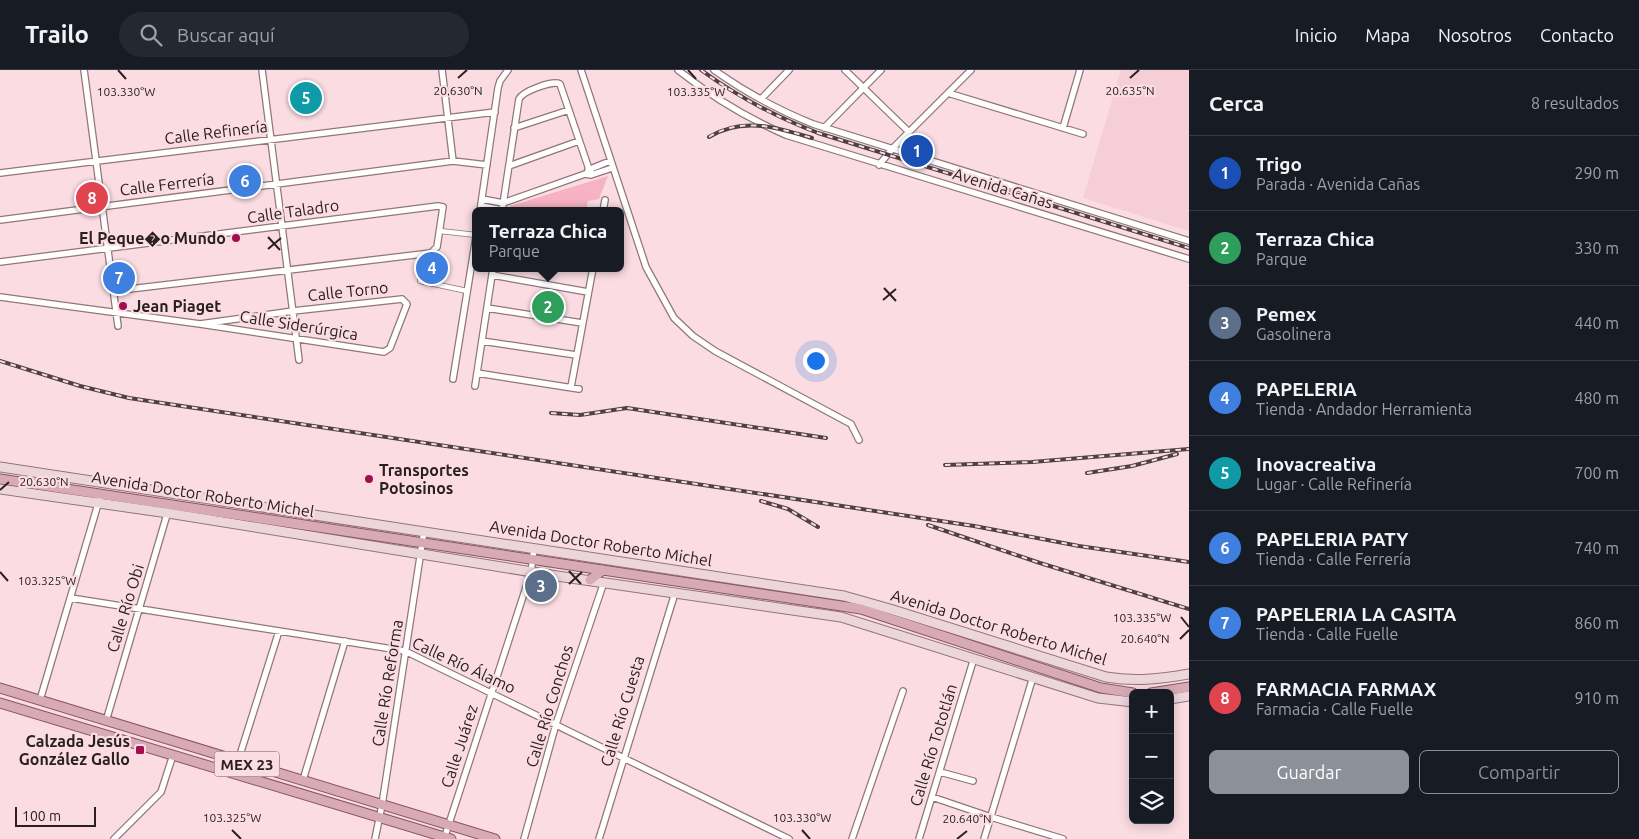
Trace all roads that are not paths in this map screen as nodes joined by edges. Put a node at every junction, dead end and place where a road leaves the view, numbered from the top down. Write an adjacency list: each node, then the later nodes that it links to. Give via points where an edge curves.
1 (84, 70): 27 (street)
2 (262, 70): 24 (street)
3 (442, 70): 18 (street)
4 (508, 70): 17 (street, via 500,81)
5 (581, 70): 29 (street)
6 (678, 70): 31 (street, Avenida Cañas, via 719,100 762,125 786,136)
7 (714, 70): 15 (street, Avenida Cañas)
8 (789, 70): 15 (street)
9 (845, 70): 13 (street)
10 (881, 70): 13 (street)
11 (971, 70): 14 (street)
12 (1080, 70): 21 (street)
13 (864, 88): 20 (street); 22 (street)
14 (948, 93): 21 (street); 22 (street)
15 (761, 99): 20 (street, Avenida Cañas)
16 (569, 110): 19 (street); 19 (street, via 562,86 555,82 521,94); 25 (street)
17 (495, 112): 18 (street, Calle Refinería); 30 (street)
18 (449, 117): 24 (street, Calle Refinería); 28 (street)
19 (514, 128): 32 (street)
20 (824, 128): 26 (street, Avenida Cañas)
21 (1063, 128): 23 (street)
22 (909, 132): 26 (street)
23 (1083, 134)
24 (271, 139): 27 (street, Calle Refinería); 36 (street)
25 (580, 141): 32 (street); 35 (street)
26 (892, 150): 31 (street); 48 (street, Avenida Cañas)
27 (96, 160): 34 (street, Calle Refinería); 40 (street)
28 (453, 161): 30 (street, Calle Ferrería); 36 (street, Calle Ferrería)
29 (610, 161): 33 (street); 35 (street)
30 (487, 165): 37 (street)
31 (880, 165): 51 (street, Avenida Cañas)
32 (509, 166): 39 (street)
33 (612, 168): 35 (street); 78 (street, via 646,266 674,318 683,328 716,351 851,424)
34 (0, 173)
35 (588, 173): 39 (street)
36 (276, 184): 40 (street, Calle Ferrería); 45 (street)
37 (482, 199): 39 (street); 41 (street)
38 (605, 200): 43 (street)
39 (503, 203): 42 (street)
40 (103, 206): 44 (street, Calle Ferrería); 49 (street)
41 (480, 207)
42 (502, 207)
43 (604, 207)
44 (0, 220)
45 (282, 227): 46 (street, Calle Taladro, via 441,206); 49 (street, Calle Taladro); 54 (street)
46 (440, 231): 47 (street); 50 (street, via 437,247)
47 (472, 235)
48 (1189, 241)
49 (108, 249): 53 (street, Calle Taladro); 58 (street)
50 (425, 253): 54 (street); 59 (street, via 420,281)
51 (1189, 259)
52 (472, 260): 59 (street)
53 (0, 262)
54 (288, 270): 58 (street); 63 (street)
55 (492, 272): 57 (street)
56 (591, 272): 60 (street)
57 (492, 275): 60 (street); 62 (street)
58 (113, 291): 64 (street)
59 (467, 291): 74 (street)
60 (588, 292): 65 (street)
61 (0, 297): 64 (street, Calle Siderúrgica)
62 (487, 308): 65 (street); 69 (street)
63 (293, 311): 66 (street, Calle Torno); 68 (street); 70 (street, Calle Torno, via 402,299 407,306)
64 (116, 312): 66 (street, Calle Siderúrgica); 67 (street)
65 (582, 323): 71 (street)
66 (200, 324): 68 (street, Calle Siderúrgica)
67 (118, 326)
68 (297, 339): 70 (street, Calle Siderúrgica); 72 (street)
69 (482, 341): 71 (street); 73 (street)
70 (386, 351)
71 (576, 355): 76 (street)
72 (299, 360)
73 (477, 373): 75 (street); 76 (street)
74 (453, 379)
75 (475, 386)
76 (570, 387): 77 (street)
77 (579, 389)
78 (859, 440)
79 (0, 467): 85 (main road, Avenida Doctor Roberto Michel)
80 (0, 479): 82 (main road, Avenida Doctor Roberto Michel)
81 (0, 488): 83 (main road, Avenida Doctor Roberto Michel)
82 (101, 494): 83 (street); 84 (main road, Avenida Doctor Roberto Michel)
83 (98, 504): 84 (main road, Avenida Doctor Roberto Michel); 97 (street)
84 (169, 508): 86 (main road, Avenida Doctor Roberto Michel); 88 (main road, Avenida Doctor Roberto Michel); 98 (street, Calle Río Obi)
85 (424, 531): 86 (street, Calle Río Reforma); 87 (main road, Avenida Doctor Roberto Michel)
86 (422, 543): 88 (street, Calle Río Reforma); 89 (main road, Avenida Doctor Roberto Michel)
87 (534, 548): 89 (street, Calle Juárez); 91 (main road, Avenida Doctor Roberto Michel)
88 (421, 554): 92 (main road, Avenida Doctor Roberto Michel); 104 (street, Calle Río Reforma)
89 (533, 560): 90 (main road, Avenida Doctor Roberto Michel); 92 (street, Calle Juárez)
90 (604, 570): 93 (main road); 94 (main road, Avenida Doctor Roberto Michel)
91 (678, 570): 94 (main road); 103 (main road, Avenida Doctor Roberto Michel, via 844,596)
92 (531, 572): 93 (main road, Avenida Doctor Roberto Michel); 114 (street, Calle Juárez)
93 (590, 580): 95 (main road, Avenida Doctor Roberto Michel)
94 (676, 581): 99 (main road, Avenida Doctor Roberto Michel, via 861,609)
95 (604, 582): 96 (main road, Avenida Doctor Roberto Michel); 122 (street, Calle Río Conchos)
96 (674, 593): 102 (main road, Avenida Doctor Roberto Michel, via 841,617); 125 (street, Calle Río Cuesta)
97 (70, 598): 98 (street, Calle Río Álamo); 117 (street)
98 (139, 608): 100 (street, Calle Río Álamo); 121 (street, Calle Río Obi)
99 (925, 630): 102 (main road); 106 (main road, Avenida Doctor Roberto Michel)
100 (279, 631): 101 (street, Calle Río Álamo); 126 (street)
101 (345, 641): 104 (street, Calle Río Álamo); 128 (street)
102 (921, 642): 105 (main road, Avenida Doctor Roberto Michel)
103 (1015, 649): 106 (main road); 107 (main road, Avenida Doctor Roberto Michel, via 1123,680)
104 (405, 651): 114 (street, Calle Río Álamo); 131 (street, Calle Río Reforma)
105 (974, 658): 108 (main road, Avenida Doctor Roberto Michel); 127 (street, Calle Río Tototlán)
106 (1011, 658): 113 (main road, Avenida Doctor Roberto Michel, via 1101,688)
107 (1189, 674)
108 (1033, 677): 119 (main road, Avenida Doctor Roberto Michel, via 1098,698); 133 (street)
109 (1189, 687): 111 (main road)
110 (0, 688): 117 (main road, MEX 23)
111 (1174, 689)
112 (903, 691): 142 (street)
113 (1129, 692)
114 (491, 693): 122 (street, Calle Río Álamo); 134 (street, Calle Juárez)
115 (1189, 696): 116 (main road)
116 (1174, 698)
117 (40, 700): 120 (main road, MEX 23)
118 (0, 702): 123 (main road, MEX 23)
119 (1129, 702)
120 (76, 711): 121 (main road, MEX 23); 123 (main road)
121 (106, 721): 126 (main road, MEX 23)
122 (556, 724): 125 (street, Calle Río Álamo); 139 (street, Calle Río Conchos)
123 (90, 730): 124 (main road, MEX 23)
124 (173, 755): 132 (main road, MEX 23); 136 (street, via 161,792)
125 (624, 758): 140 (street, Calle Río Cuesta); 141 (street, Calle Río Álamo)
126 (238, 761): 128 (main road, MEX 23)
127 (940, 772): 129 (street); 130 (street, Calle Río Tototlán)
128 (303, 780): 131 (main road, MEX 23)
129 (972, 781)
130 (932, 797): 133 (street); 143 (street, Calle Río Tototlán)
131 (382, 804): 132 (street, Calle Río Reforma); 134 (main road, MEX 23)
132 (379, 816): 135 (main road, MEX 23); 137 (street, Calle Río Reforma)
133 (991, 817): 144 (street); 145 (street)
134 (448, 825): 135 (street, Calle Juárez); 138 (main road, MEX 23)
135 (447, 838)
136 (114, 839)
137 (375, 839)
138 (495, 839)
139 (524, 839)
140 (598, 839)
141 (789, 839)
142 (852, 839)
143 (919, 839)
144 (984, 839)
145 (1063, 839)

